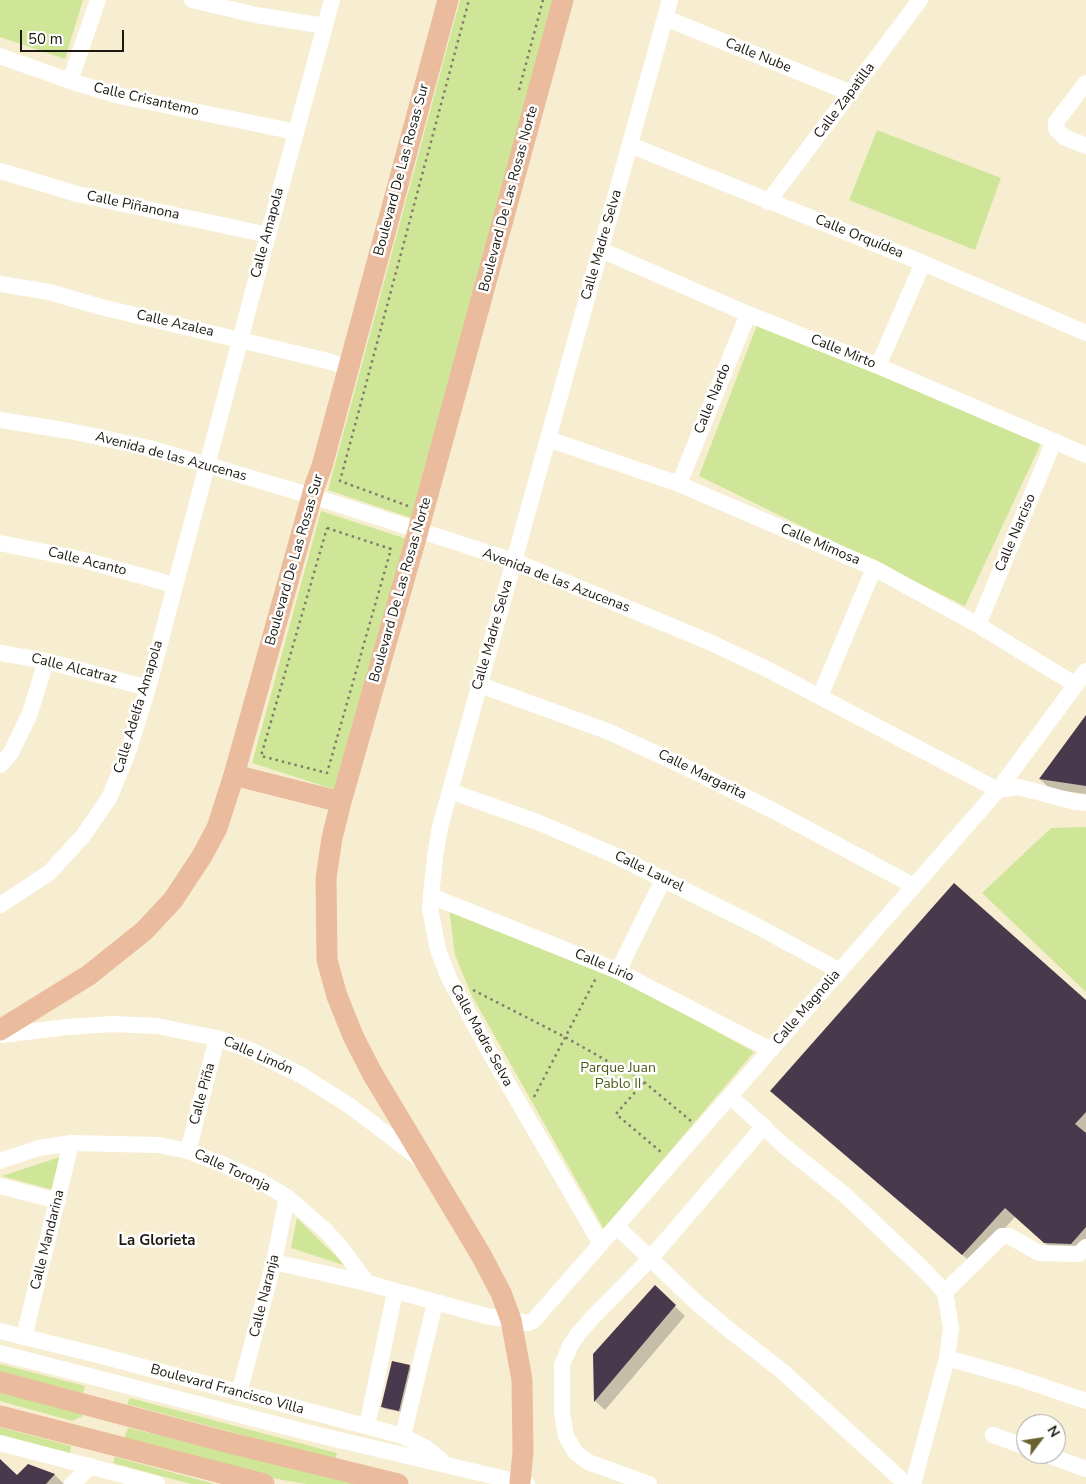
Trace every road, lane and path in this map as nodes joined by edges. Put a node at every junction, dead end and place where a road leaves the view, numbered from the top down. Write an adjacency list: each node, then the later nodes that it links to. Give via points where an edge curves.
1 (98, 0): 13 (street)
2 (192, 0): 11 (street)
3 (332, 0): 11 (street, Calle Amapola)
4 (448, 0): 30 (main road, Boulevard De Las Rosas Sur)
5 (469, 0): 38 (path, via 340,481)
6 (543, 0): 16 (path)
7 (563, 0): 40 (main road, Boulevard De Las Rosas Norte)
8 (670, 0): 10 (street, Calle Madre Selva)
9 (920, 0): 15 (street, Calle Zapatilla)
10 (665, 18): 15 (street, Calle Nube); 18 (street, Calle Madre Selva)
11 (325, 26): 17 (street, Calle Amapola)
12 (0, 56): 13 (street, Calle Crisantemo)
13 (70, 82): 17 (street, Calle Crisantemo, via 120,96)
14 (1086, 83): 19 (street, via 1056,122 1059,133)
15 (851, 93): 21 (street, Calle Zapatilla)
16 (517, 96)
17 (296, 132): 22 (street, Calle Amapola)
18 (630, 145): 21 (street, Calle Orquídea); 23 (street, Calle Madre Selva)
19 (1086, 146)
20 (0, 171): 22 (street, Calle Piñanona, via 77,194)
21 (768, 202): 24 (street, Calle Orquídea)
22 (268, 235): 28 (street, Calle Amapola)
23 (601, 250): 26 (street, Calle Mirto); 32 (street, Calle Madre Selva)
24 (923, 263): 27 (street, Calle Orquídea); 29 (street)
25 (0, 284): 28 (street, Calle Azalea, via 49,292)
26 (748, 314): 29 (street, Calle Mirto); 36 (street, Calle Nardo)
27 (1086, 333)
28 (240, 340): 30 (street, Calle Azalea); 35 (street, Calle Amapola)
29 (878, 366): 33 (street, Calle Mirto)
30 (350, 368): 37 (main road, Boulevard De Las Rosas Sur)
31 (0, 420): 35 (street, Avenida de las Azucenas, via 149,448)
32 (548, 439): 36 (street, Calle Mimosa); 42 (street, Calle Madre Selva)
33 (1054, 441): 34 (street, Calle Mirto); 45 (street, Calle Narciso)
34 (1086, 455)
35 (207, 466): 37 (street, Avenida de las Azucenas); 44 (street, Calle Adelfa Amapola)
36 (679, 484): 43 (street, Calle Mimosa)
37 (312, 496): 40 (street, Avenida de las Azucenas); 54 (main road, Boulevard De Las Rosas Sur)
38 (409, 506)
39 (327, 528): 39 (path, via 261,756 327,773 391,549)
40 (418, 531): 42 (street, Avenida de las Azucenas); 57 (main road, Boulevard De Las Rosas Norte)
41 (0, 542): 44 (street, Calle Acanto, via 84,560)
42 (514, 561): 49 (street, Calle Madre Selva); 52 (street, Avenida de las Azucenas, via 706,641)
43 (874, 568): 45 (street, Calle Mimosa); 52 (street)
44 (174, 585): 51 (street, Calle Adelfa Amapola)
45 (978, 625): 50 (street, Calle Mimosa)
46 (0, 653): 47 (street, Calle Alcatraz)
47 (46, 661): 51 (street, Calle Alcatraz); 53 (street, via 30,713 11,753)
48 (1086, 671): 50 (street, Calle Magnolia)
49 (480, 685): 56 (street, Calle Madre Selva); 60 (street, Calle Margarita, via 607,731 683,766)
50 (1076, 685): 55 (street, Calle Magnolia)
51 (148, 688): 62 (street, Calle Adelfa Amapola, via 127,754 108,798 83,836 49,872)
52 (820, 696): 55 (street, Avenida de las Azucenas)
53 (0, 766)
54 (234, 775): 57 (main road); 67 (main road, Boulevard De Las Rosas Sur, via 216,828 173,900 144,931 89,975)
55 (998, 790): 58 (street, via 1019,787); 60 (street, Calle Magnolia)
56 (450, 791): 59 (street, Calle Laurel, via 540,823); 61 (street, Calle Madre Selva, via 440,827)
57 (341, 802): 81 (main road, Boulevard De Las Rosas Norte, via 326,878 327,960 353,1036)
58 (1086, 803)
59 (664, 878): 63 (street); 64 (street, Calle Laurel)
60 (914, 886): 64 (street, Calle Magnolia)
61 (430, 896): 63 (street, Calle Lirio); 86 (street, Calle Madre Selva, via 438,950 449,978)
62 (0, 905)
63 (618, 971): 71 (street, Calle Lirio)
64 (840, 971): 71 (street, Calle Magnolia)
65 (598, 973): 69 (path)
66 (477, 998): 69 (path, via 472,989)
67 (0, 1030)
68 (0, 1035): 70 (street, Calle Limón, via 112,1024 157,1026)
69 (565, 1037): 72 (path); 73 (path, via 534,1097)
70 (217, 1038): 78 (street, Calle Piña); 81 (street, Calle Limón, via 301,1075 350,1106)
71 (771, 1050): 74 (street, Calle Magnolia)
72 (644, 1082): 76 (path, via 691,1121); 79 (path, via 616,1114)
73 (529, 1088)
74 (730, 1096): 75 (street); 85 (street, Calle Magnolia)
75 (764, 1126): 88 (street); 92 (street, via 846,1196)
76 (685, 1128)
77 (71, 1143): 78 (street, Calle Toronja, via 158,1145); 80 (street, Calle Toronja, via 39,1148); 84 (street, Calle Mandarina)
78 (188, 1151): 83 (street, Calle Toronja, via 256,1179)
79 (662, 1154)
80 (0, 1161)
81 (428, 1166): 94 (main road, Boulevard De Las Rosas Norte, via 481,1255)
82 (0, 1186): 84 (street)
83 (287, 1197): 89 (street, Calle Naranja); 90 (street, Calle Toronja, via 326,1231)
84 (58, 1201): 96 (street, Calle Mandarina)
85 (616, 1226): 86 (street, Calle Magnolia); 88 (street)
86 (601, 1244): 94 (street, Calle Magnolia, via 534,1320 528,1323)
87 (1086, 1247): 92 (street, via 1079,1254 1039,1253 1005,1235)
88 (650, 1259): 122 (street, via 578,1334 562,1365 561,1383 566,1436 575,1452 588,1462); 123 (street, via 720,1323 782,1371)
89 (274, 1262): 90 (street); 104 (street, Calle Naranja)
90 (367, 1284): 91 (street)
91 (395, 1292): 93 (street); 108 (street)
92 (945, 1292): 99 (street, via 951,1328)
93 (435, 1303): 94 (street); 111 (street)
94 (511, 1320): 118 (main road, Boulevard De Las Rosas Norte, via 522,1380)
95 (0, 1331): 96 (street, Boulevard Francisco Villa)
96 (24, 1337): 98 (street, Boulevard Francisco Villa)
97 (0, 1353): 101 (street, Boulevard Francisco Villa)
98 (98, 1355): 100 (street, Boulevard Francisco Villa); 101 (street)
99 (947, 1358): 105 (street); 124 (street)
100 (124, 1362): 103 (street); 104 (street, Boulevard Francisco Villa)
101 (97, 1378): 103 (street, Boulevard Francisco Villa)
102 (0, 1382): 121 (main road)
103 (116, 1383): 109 (street, Boulevard Francisco Villa)
104 (240, 1393): 107 (street, Boulevard Francisco Villa)
105 (1086, 1401)
106 (0, 1416): 120 (main road)
107 (347, 1421): 108 (street, Boulevard Francisco Villa); 109 (street)
108 (366, 1426): 111 (street, Boulevard Francisco Villa)
109 (318, 1435): 115 (street, Boulevard Francisco Villa)
110 (993, 1435): 113 (street)
111 (403, 1436): 115 (street, Boulevard Francisco Villa, via 426,1448)
112 (0, 1443): 117 (street)
113 (1016, 1443)
114 (1066, 1462): 116 (street)
115 (447, 1465): 118 (street, Boulevard Francisco Villa)
116 (1086, 1469)
117 (80, 1473): 119 (street)
118 (523, 1483)
119 (157, 1484)
120 (264, 1484)
121 (398, 1484)
122 (649, 1484)
123 (906, 1484)
124 (912, 1484)

